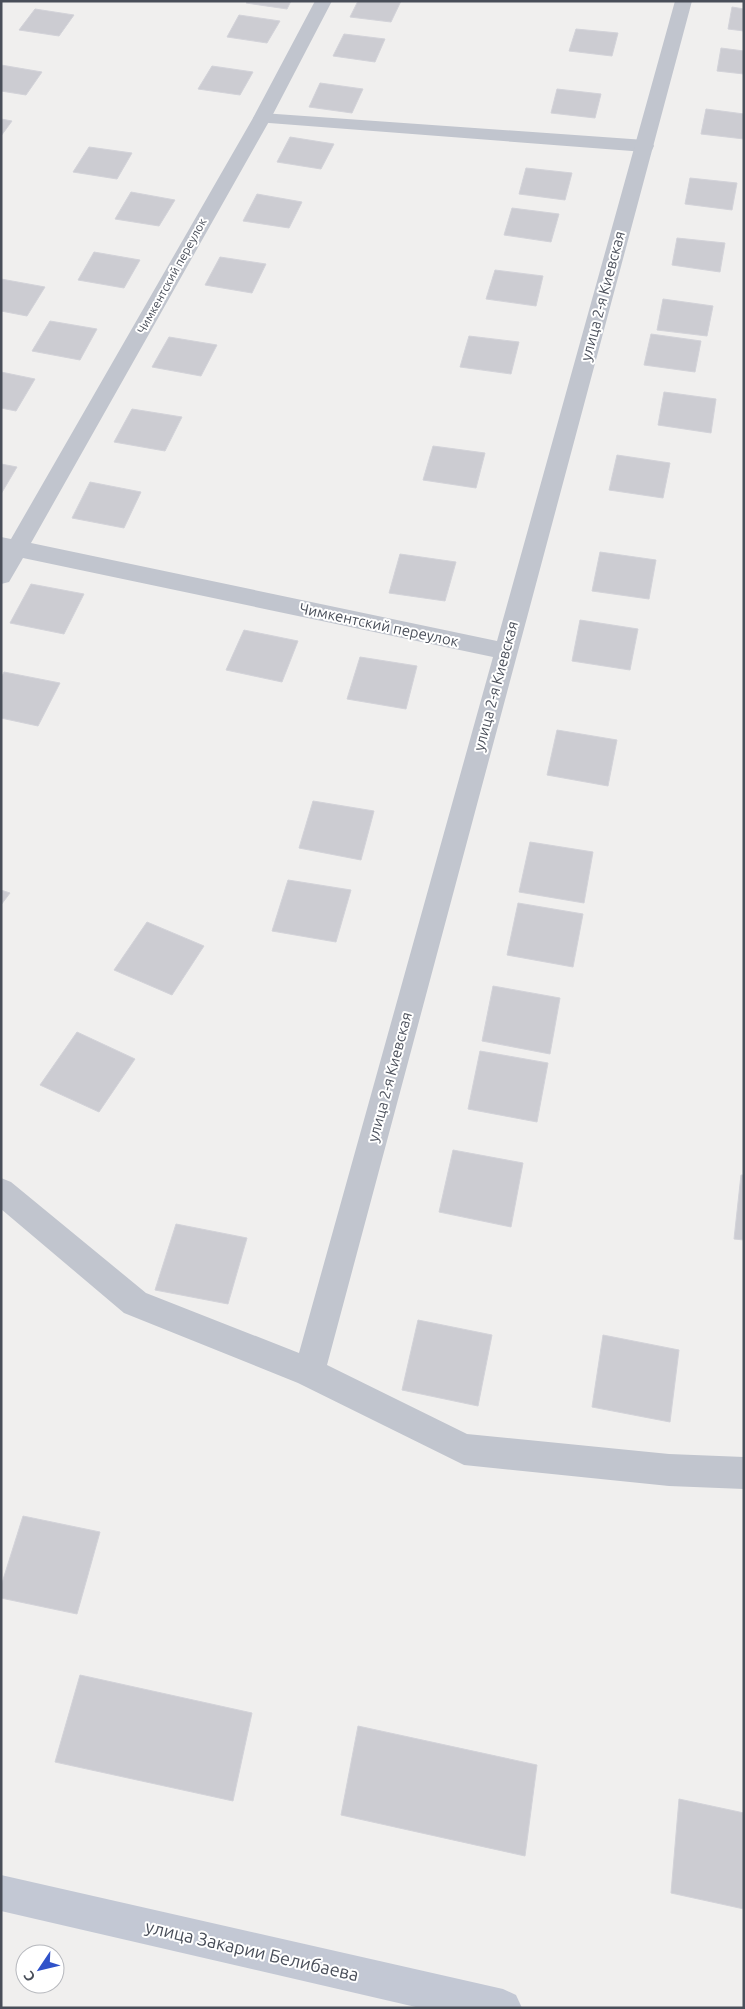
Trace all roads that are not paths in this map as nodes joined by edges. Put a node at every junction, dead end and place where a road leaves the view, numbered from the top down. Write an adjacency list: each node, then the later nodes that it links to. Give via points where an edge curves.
1 (324, 1): 3 (street, Чимкентский переулок)
2 (684, 1): 4 (street, улица 2-я Киевская)
3 (262, 118): 4 (street); 5 (street, Чимкентский переулок)
4 (645, 146): 7 (street, улица 2-я Киевская)
5 (10, 547): 6 (street, Чимкентский переулок); 7 (street, Чимкентский переулок)
6 (1, 576)
7 (506, 651): 9 (street, улица 2-я Киевская)
8 (1, 1191): 9 (street, via 135,1303)
9 (309, 1372): 10 (street, via 464,1448 669,1470)
10 (744, 1473)
11 (1, 1893): 12 (street, улица Закарии Белибаева)
12 (503, 2008)

